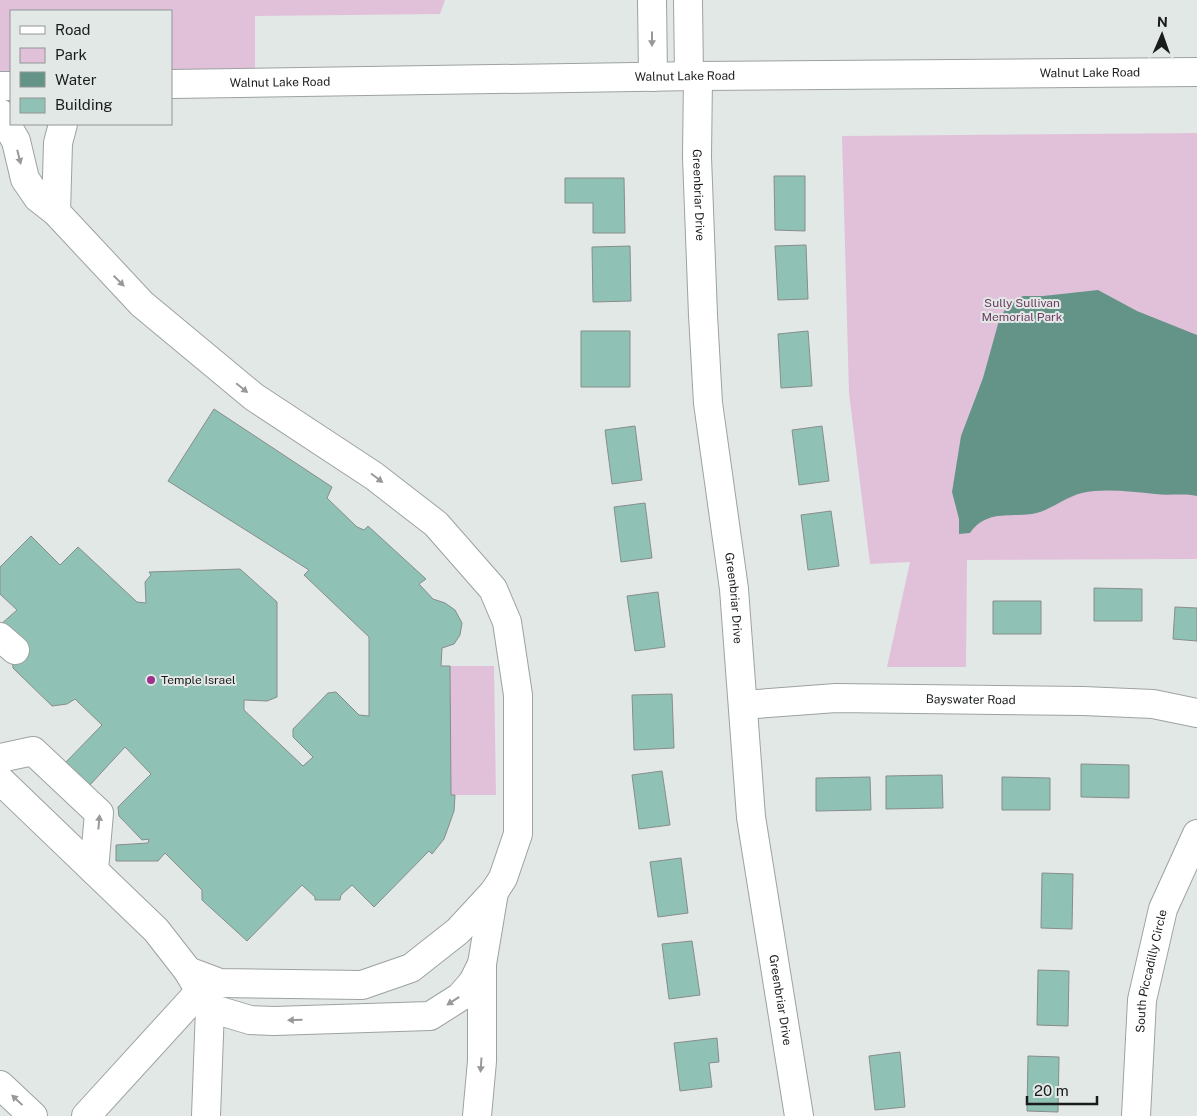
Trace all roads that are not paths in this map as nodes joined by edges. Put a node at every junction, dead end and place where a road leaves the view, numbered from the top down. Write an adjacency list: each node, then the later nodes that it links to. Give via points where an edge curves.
1 (652, 0): 5 (street, one-way to 5)
2 (688, 0): 4 (street, Greenbriar Drive)
3 (1197, 72): 4 (street, Walnut Lake Road)
4 (694, 76): 5 (street, Walnut Lake Road); 10 (street, Greenbriar Drive, via 708,403 734,589)
5 (653, 77): 6 (street, Walnut Lake Road)
6 (172, 84)
7 (0, 113): 9 (street, one-way to 9, via 16,141 25,179 38,198)
8 (63, 125): 9 (street, via 58,143)
9 (56, 212): 16 (street, one-way to 16, via 113,275 171,330 254,398 374,476 436,524 493,589 507,622 518,695 518,834 503,878)
10 (743, 705): 11 (street, Bayswater Road, via 836,698 1083,701 1153,704); 26 (street, Greenbriar Drive, via 751,817)
11 (1197, 713)
12 (0, 758): 15 (street, one-way to 12, via 99,813 33,751)
13 (0, 780): 15 (street)
14 (1197, 834): 27 (street, South Piccadilly Circle, via 1163,909 1142,1000)
15 (94, 870): 19 (street, via 156,930)
16 (494, 892): 17 (street); 18 (street, via 458,931 412,968 362,985)
17 (482, 964): 20 (street, one-way to 20, via 460,997 430,1016); 25 (street, one-way to 25, via 482,1061)
18 (343, 985): 19 (street, via 220,983); 20 (street)
19 (199, 990): 20 (street, one-way to 19, via 250,1020); 23 (street); 24 (street)
20 (343, 1019)
21 (0, 1085): 22 (street, one-way to 21)
22 (34, 1116)
23 (86, 1116)
24 (206, 1116)
25 (477, 1116)
26 (799, 1116)
27 (1136, 1116)

